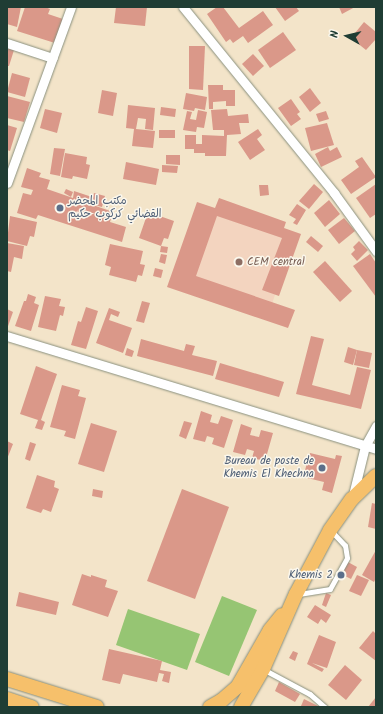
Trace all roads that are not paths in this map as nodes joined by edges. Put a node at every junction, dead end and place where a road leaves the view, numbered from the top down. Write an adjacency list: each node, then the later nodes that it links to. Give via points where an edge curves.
1 (71, 7): 4 (street)
2 (183, 7): 6 (street, via 329,187)
3 (7, 43): 4 (street)
4 (53, 58): 5 (street)
5 (7, 183)
6 (376, 251)
7 (7, 336): 9 (street)
8 (376, 426): 9 (street)
9 (365, 446): 10 (street); 12 (street)
10 (376, 448)
11 (376, 476): 12 (main road)
12 (352, 498): 13 (main road)
13 (330, 530): 14 (main road); 14 (lane, via 345,546 347,558 330,589)
14 (293, 599): 15 (main road); 20 (main road, via 270,630 238,686)
15 (263, 669): 21 (main road); 22 (lane, via 310,694)
16 (7, 679): 19 (main road)
17 (7, 699): 18 (main road)
18 (32, 707)
19 (97, 707)
20 (210, 707)
21 (241, 707)
22 (325, 707)

